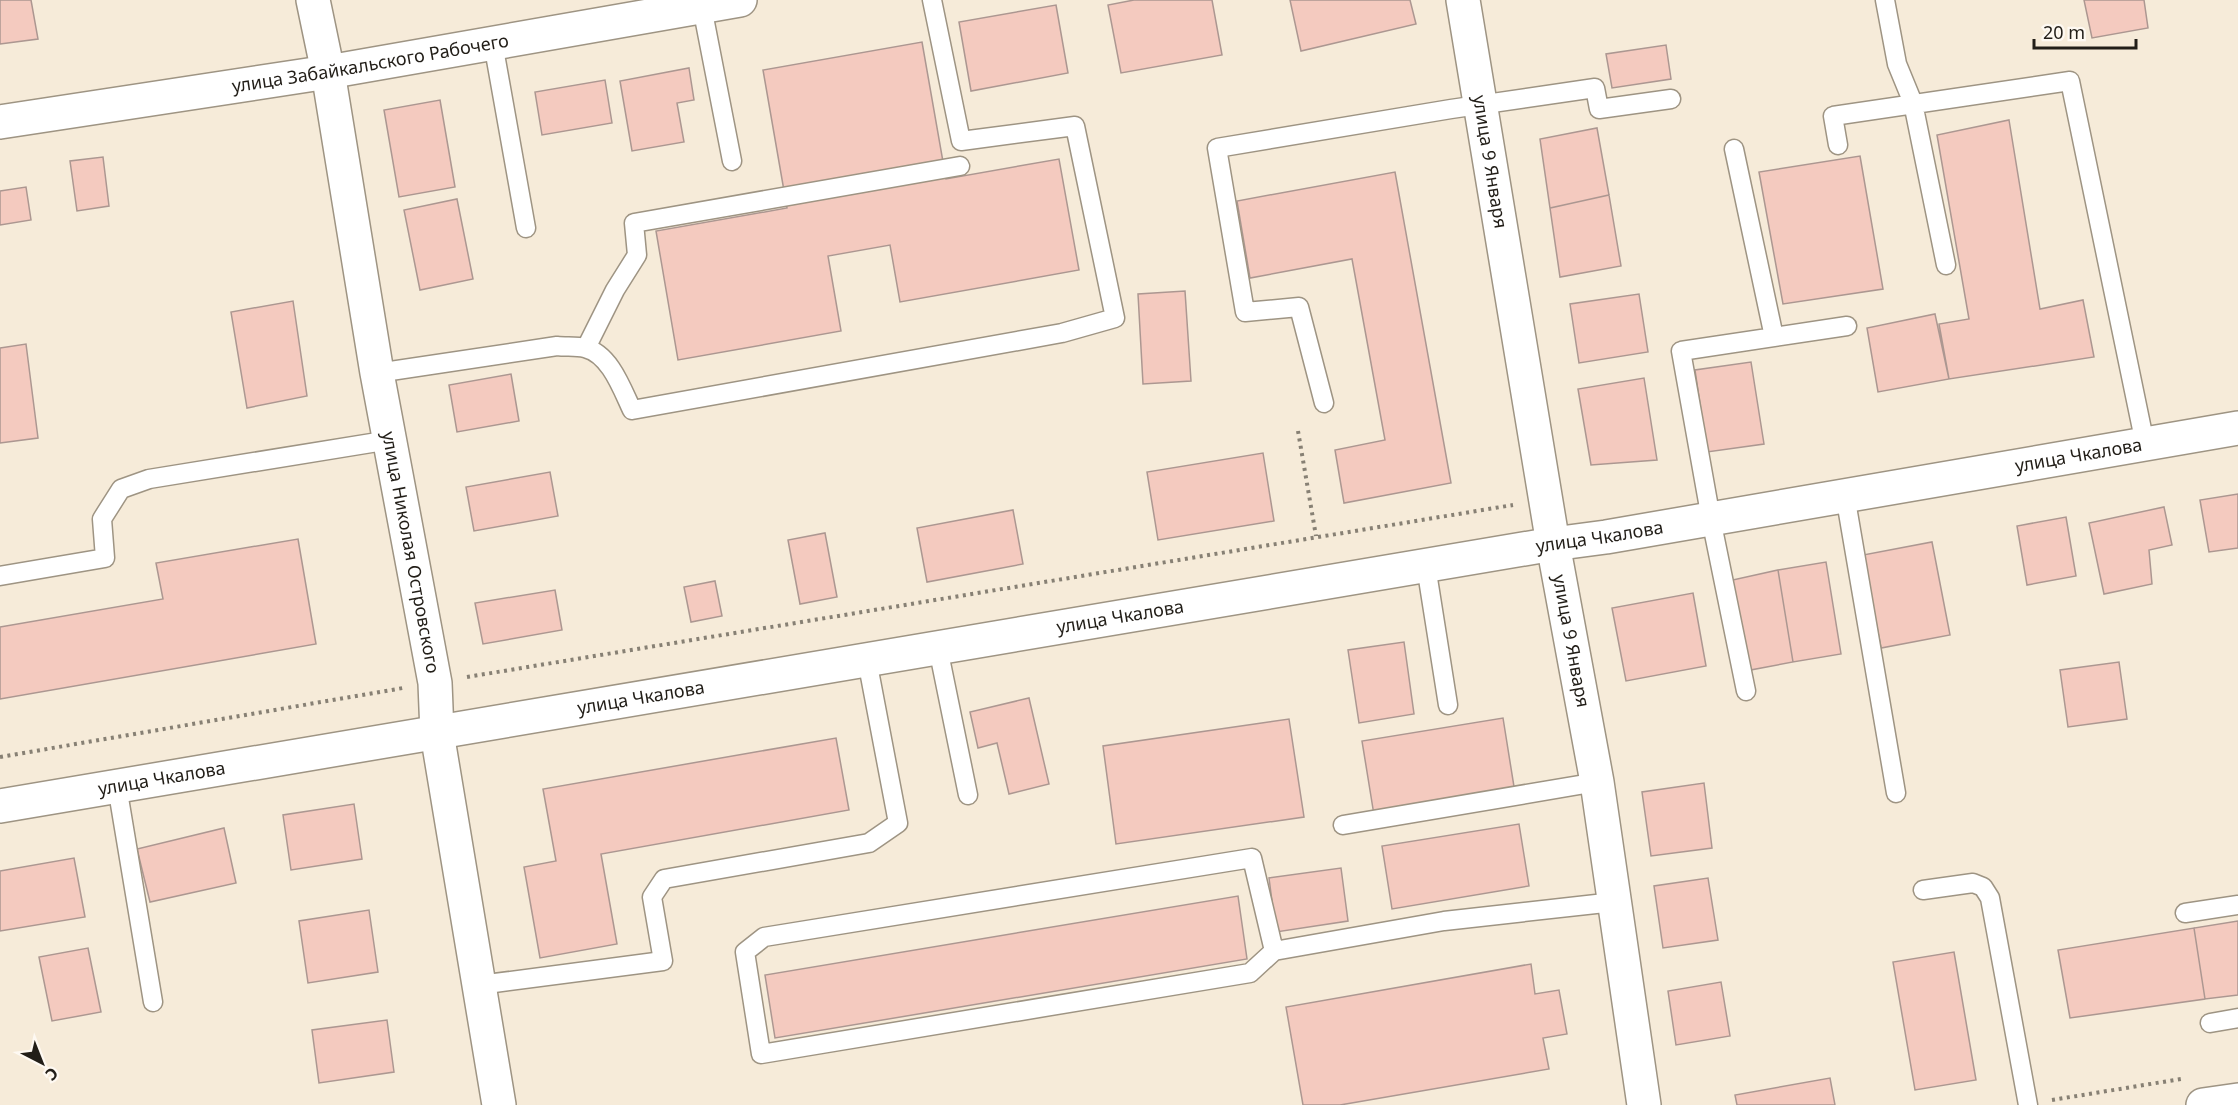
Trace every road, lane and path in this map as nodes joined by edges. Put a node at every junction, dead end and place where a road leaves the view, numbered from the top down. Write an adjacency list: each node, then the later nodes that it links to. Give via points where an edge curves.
1 (314, 0): 8 (street, улица Николая Островского)
2 (740, 0): 6 (street, улица Забайкальского Рабочего)
3 (932, 0): 21 (lane, via 961,141 1075,126 1115,318 1062,333 632,410 604,359)
4 (1463, 0): 11 (street, улица 9 Января)
5 (1885, 0): 10 (lane, via 1897,64)
6 (702, 7): 7 (street, улица Забайкальского Рабочего); 15 (lane)
7 (493, 44): 8 (street, улица Забайкальского Рабочего); 17 (lane)
8 (327, 72): 12 (street, улица Забайкальского Рабочего); 22 (street, улица Николая Островского)
9 (1671, 99): 11 (lane, via 1599,109 1595,88)
10 (1913, 103): 13 (lane, via 1833,116); 18 (lane); 27 (lane, via 2070,81)
11 (1480, 105): 23 (lane, via 1217,148 1245,312 1299,307); 32 (street, улица 9 Января)
12 (0, 122)
13 (1838, 145)
14 (1734, 148): 20 (lane)
15 (732, 161)
16 (960, 166): 21 (lane, via 634,223 638,255)
17 (526, 228)
18 (1946, 265)
19 (1847, 326): 20 (lane)
20 (1774, 338): 30 (lane, via 1681,351)
21 (586, 348): 22 (lane, via 557,346)
22 (377, 373): 26 (street, улица Николая Островского)
23 (1324, 403)
24 (2238, 428): 27 (street, улица Чкалова)
25 (1298, 431): 31 (path)
26 (390, 440): 34 (lane, via 149,479 121,489 102,519 105,558); 37 (street, улица Николая Островского)
27 (2145, 444): 29 (street, улица Чкалова)
28 (1513, 493): 31 (path, via 1515,505)
29 (1845, 495): 30 (street, улица Чкалова); 44 (lane)
30 (1711, 519): 32 (street, улица Чкалова); 38 (lane)
31 (1316, 536): 37 (path)
32 (1553, 544): 33 (street, улица Чкалова); 42 (street, улица 9 Января)
33 (1426, 566): 35 (street, улица Чкалова); 39 (lane)
34 (0, 576)
35 (938, 648): 36 (street, улица Чкалова); 45 (lane)
36 (867, 660): 40 (street, улица Чкалова); 53 (lane, via 898,823 869,843 664,879 652,897 663,961)
37 (435, 683): 40 (street, улица Николая Островского); 41 (path)
38 (1746, 691)
39 (1448, 705)
40 (437, 733): 43 (street, улица Чкалова); 53 (street, улица Николая Островского)
41 (0, 757)
42 (1597, 782): 47 (lane); 49 (street, улица 9 Января)
43 (117, 786): 46 (street, улица Чкалова); 54 (lane)
44 (1896, 793)
45 (968, 795)
46 (0, 806)
47 (1343, 825)
48 (1923, 891): 59 (lane, via 1973,883 1983,887 1990,898)
49 (1614, 902): 52 (lane, via 1444,921); 61 (street, улица 9 Января)
50 (2238, 905): 51 (lane)
51 (2185, 913)
52 (1274, 951): 52 (lane, via 1251,973 761,1054 745,952 764,937 1252,858)
53 (479, 985): 60 (street, улица Николая Островского)
54 (153, 1002)
55 (2238, 1018): 56 (lane)
56 (2211, 1023)
57 (2197, 1091): 58 (street); 59 (path)
58 (2238, 1100)
59 (2028, 1104)
60 (499, 1105)
61 (1644, 1105)

